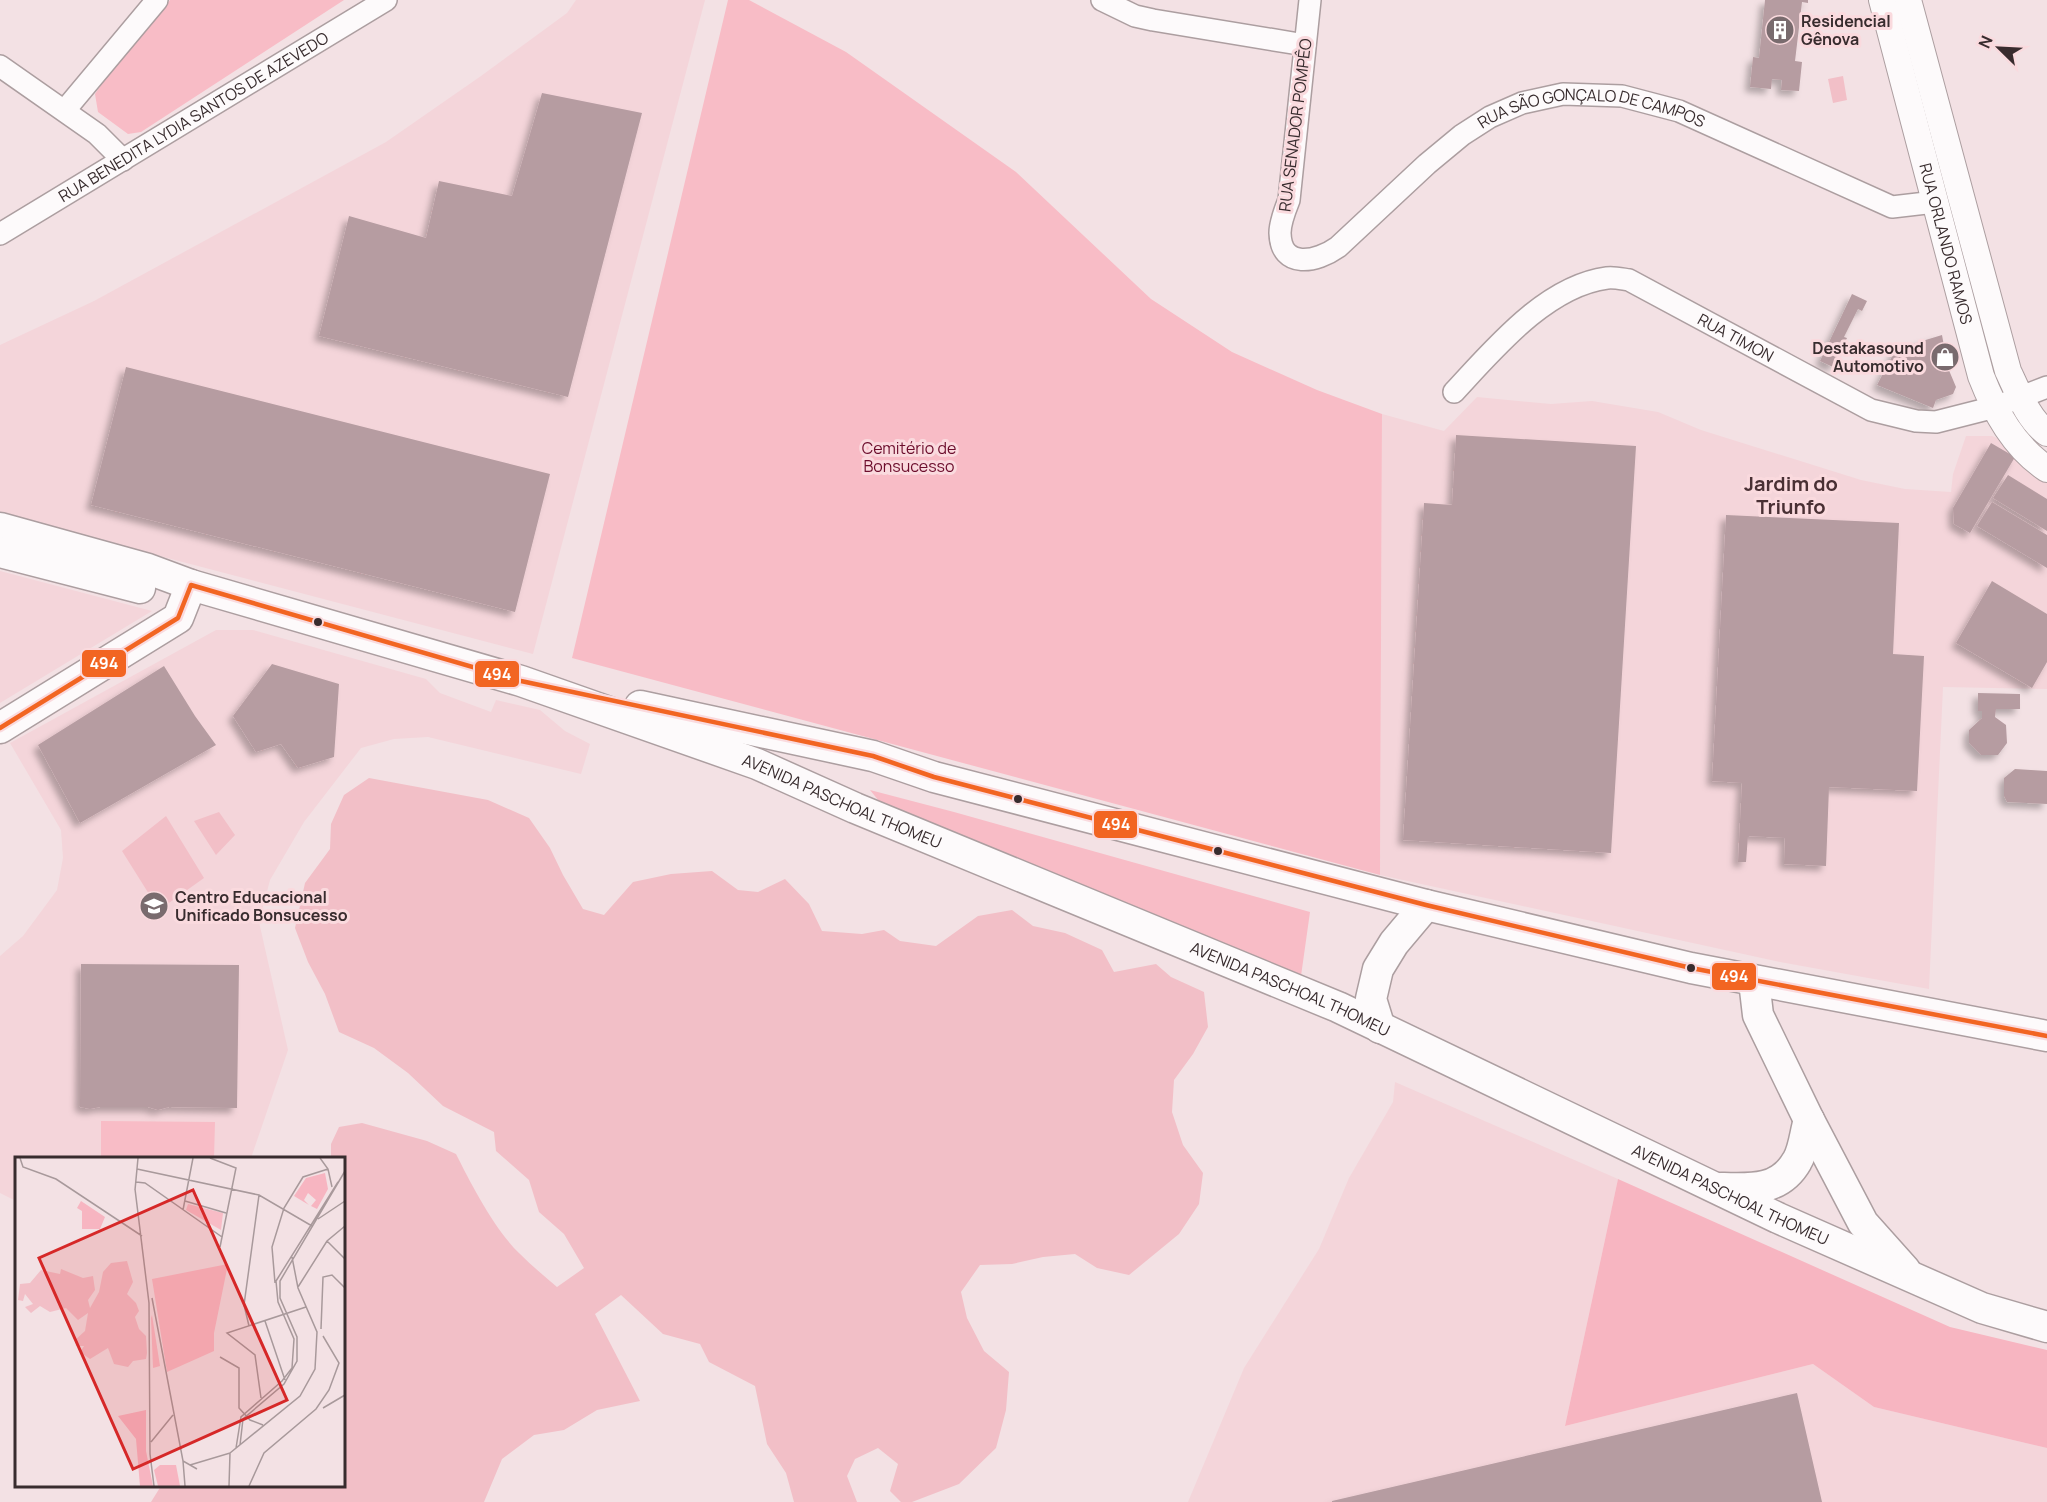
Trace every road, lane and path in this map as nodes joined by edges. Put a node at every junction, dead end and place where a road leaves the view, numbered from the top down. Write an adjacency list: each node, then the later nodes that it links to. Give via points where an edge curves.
1 (157, 0): 9 (street)
2 (386, 0): 10 (street, RUA BENEDITA LYDIA SANTOS DE AZEVEDO)
3 (1102, 0): 7 (street, via 1152,20)
4 (1310, 0): 7 (street, RUA SENADOR POMPÊO)
5 (1882, 0): 11 (street, RUA ORLANDO RAMOS)
6 (1908, 0): 16 (street, RUA ORLANDO RAMOS, via 2008,371)
7 (1305, 45): 13 (street, RUA SENADOR POMPÊO, via 1288,200 1280,231)
8 (0, 66): 9 (street)
9 (65, 110): 10 (street)
10 (123, 160): 12 (street, RUA BENEDITA LYDIA SANTOS DE AZEVEDO)
11 (1935, 202): 13 (street, RUA SÃO GONÇALO DE CAMPOS, via 1892,207 1679,111 1622,96 1563,94 1522,103 1462,135 1327,255 1302,260); 17 (street, RUA ORLANDO RAMOS, via 1981,376)
12 (0, 234)
13 (1284, 249)
14 (2047, 387): 16 (street, RUA TIMON)
15 (1454, 392): 17 (street, RUA TIMON, via 1510,332 1545,305 1586,283 1609,278 1629,280 1871,410 1936,422)
16 (2020, 397): 17 (street, RUA TIMON); 18 (street, RUA ORLANDO RAMOS, via 2038,427)
17 (1995, 407): 19 (street, RUA ORLANDO RAMOS, via 2019,447)
18 (2047, 433)
19 (2047, 469)
20 (0, 528): 22 (main road, AVENIDA PASCHOAL THOMEU, via 148,569)
21 (0, 552): 22 (main road, AVENIDA PASCHOAL THOMEU, via 144,589)
22 (190, 585): 23 (main road, AVENIDA PASCHOAL THOMEU); 24 (main road, via 178,618)
23 (521, 681): 25 (main road, AVENIDA PASCHOAL THOMEU); 26 (main road, AVENIDA PASCHOAL THOMEU, via 873,756)
24 (0, 728)
25 (697, 743): 26 (main road, via 758,750 904,778); 29 (main road, AVENIDA PASCHOAL THOMEU, via 1338,1007)
26 (934, 777): 27 (main road)
27 (1426, 905): 28 (main road); 29 (main road, via 1378,969 1371,999)
28 (1754, 981): 30 (main road); 31 (main road, via 1758,1015)
29 (1380, 1028): 32 (main road, AVENIDA PASCHOAL THOMEU)
30 (2047, 1036)
31 (1809, 1120): 32 (main road, via 1797,1161 1778,1182 1755,1189); 33 (main road, via 1863,1223)
32 (1718, 1188): 33 (main road, AVENIDA PASCHOAL THOMEU)
33 (1913, 1279): 34 (main road, AVENIDA PASCHOAL THOMEU, via 1982,1308)
34 (2047, 1327)

